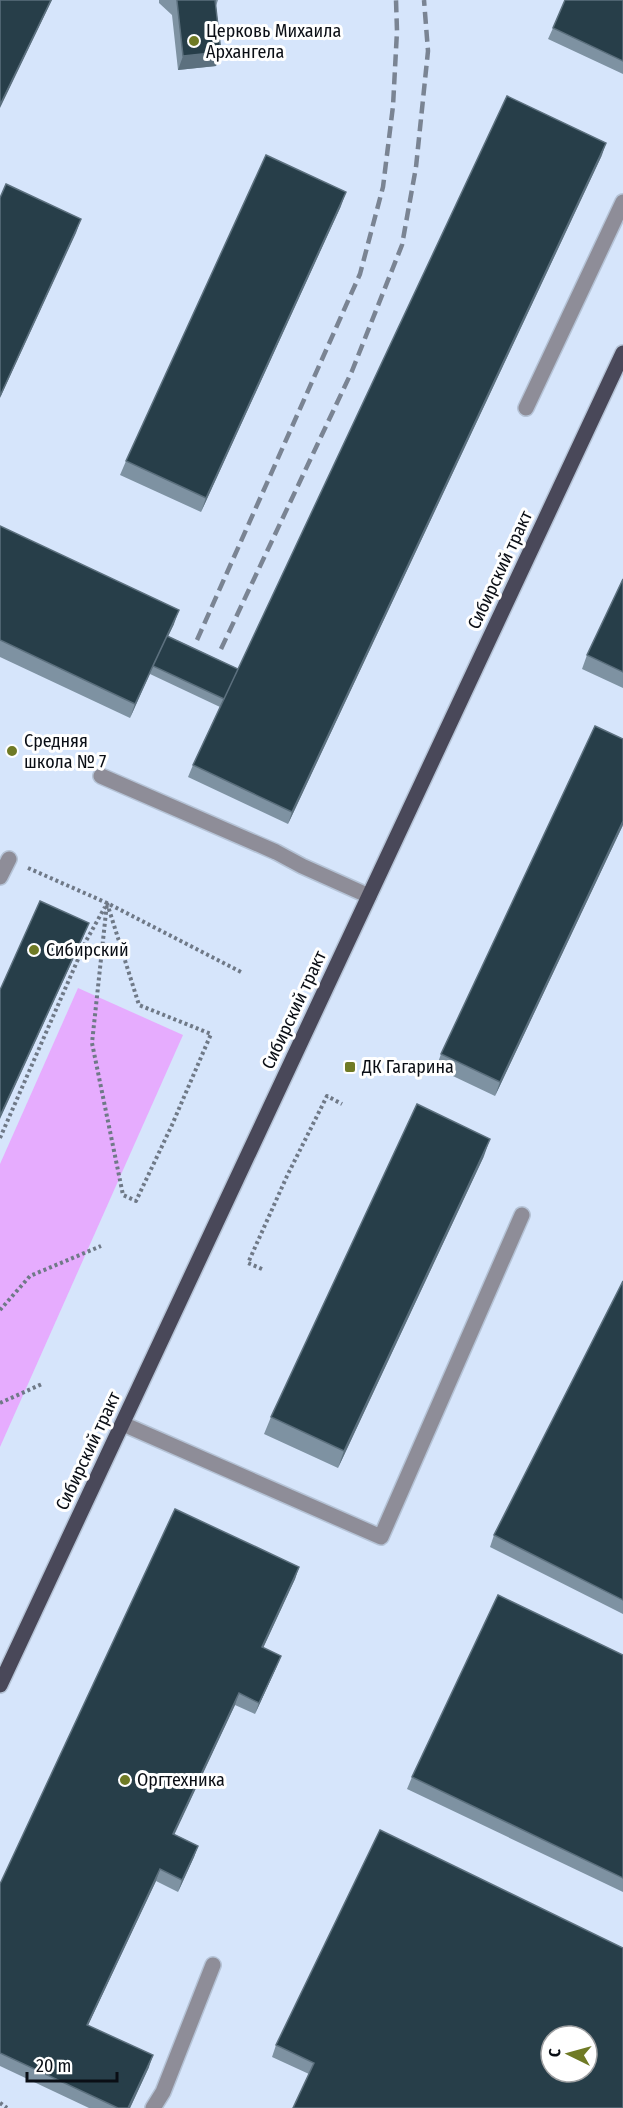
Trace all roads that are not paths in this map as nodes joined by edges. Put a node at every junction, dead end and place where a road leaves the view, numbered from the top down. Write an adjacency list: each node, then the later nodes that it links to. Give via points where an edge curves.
1 (623, 202): 3 (lane)
2 (622, 356): 7 (main road, Сибирский тракт)
3 (526, 408)
4 (101, 776): 7 (lane)
5 (9, 859): 6 (lane)
6 (0, 877)
7 (369, 896): 9 (main road, Сибирский тракт)
8 (522, 1215): 9 (lane, via 381,1537)
9 (123, 1424): 10 (main road, Сибирский тракт)
10 (0, 1685)
11 (213, 1965): 12 (lane, via 163,2092)
12 (153, 2108)

